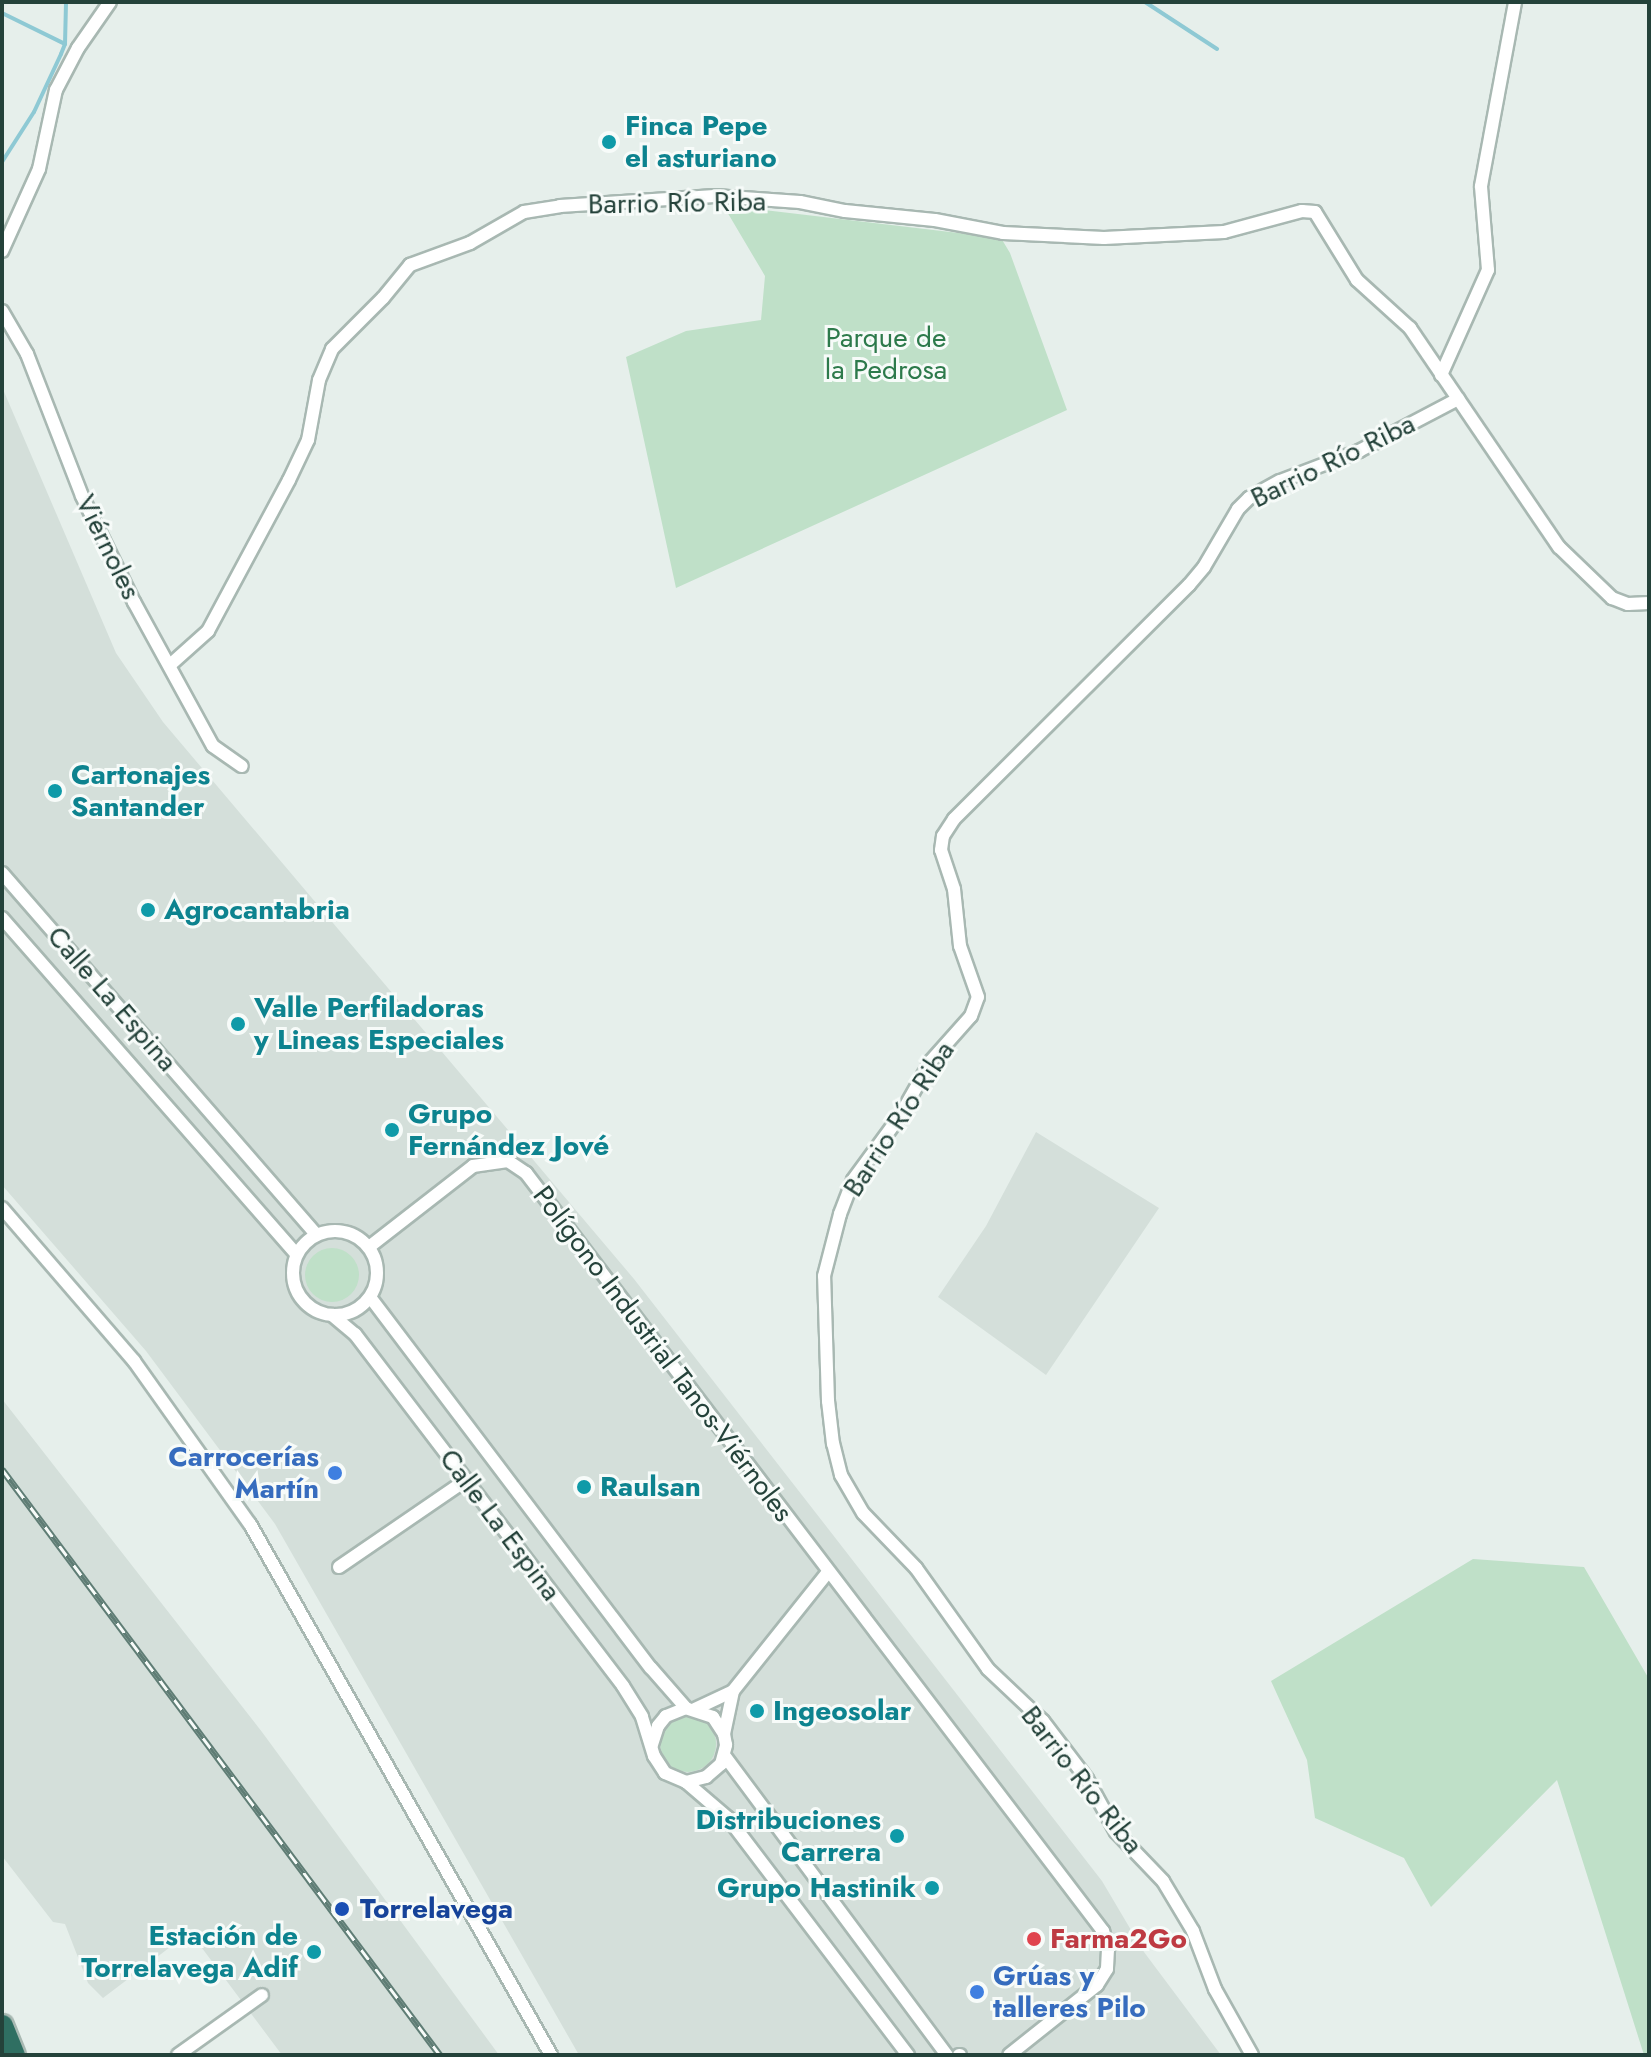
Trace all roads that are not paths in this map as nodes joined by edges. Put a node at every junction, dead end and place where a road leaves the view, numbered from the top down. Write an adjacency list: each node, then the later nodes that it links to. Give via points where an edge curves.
1 (110, 2): 3 (street, via 56,90 39,169)
2 (1515, 2): 5 (street, via 1481,186 1488,270)
3 (2, 251)
4 (2, 311): 8 (street, Viérnoles, via 27,354 82,496)
5 (1441, 375): 6 (street, Barrio Río Riba); 8 (street, Barrio Río Riba, via 1410,328 1357,280 1315,212 1224,232 1104,238 1003,233 800,202 715,196 524,212 470,243 410,265 342,335 319,380 308,440 289,480 208,631)
6 (1458, 399): 7 (street, Barrio Río Riba, via 1559,547 1612,598); 35 (street, Barrio Río Riba, via 1359,451 1249,498 1189,585 954,819 941,850 954,889 960,946 978,997 971,1016 931,1061 900,1116 853,1180 824,1276 828,1401 841,1475 863,1513 916,1568 988,1669 1043,1721 1087,1779 1116,1832 1163,1881)
7 (1649, 603)
8 (170, 665): 9 (street, Viérnoles, via 213,746)
9 (242, 766)
10 (2, 873): 13 (street, Calle La Espina)
11 (2, 918): 15 (street, Calle La Espina)
12 (2, 1208): 31 (street, via 134,1361 250,1524)
13 (316, 1234): 14 (street, via 345,1231); 15 (street)
14 (369, 1247): 16 (street, via 377,1272); 20 (street, Polígono Industrial Tanos-Viérnoles, via 473,1166 508,1161 526,1173)
15 (296, 1254): 17 (street, Calle La Espina, via 292,1276 300,1297)
16 (370, 1297): 17 (street, via 354,1311); 22 (street, Calle La Espina, via 651,1668)
17 (332, 1315): 18 (street, Calle La Espina, via 355,1334)
18 (466, 1480): 19 (street); 24 (street, Calle La Espina, via 623,1686)
19 (339, 1567)
20 (828, 1572): 21 (street); 34 (street, Polígono Industrial Tanos-Viérnoles, via 1103,1931 1107,1969 1097,1985)
21 (733, 1691): 22 (street); 23 (street)
22 (691, 1708): 23 (street, Calle La Espina, via 713,1717); 24 (street, via 666,1716)
23 (724, 1734): 25 (street)
24 (652, 1745): 26 (street, Calle La Espina, via 665,1773)
25 (724, 1755): 26 (street, via 706,1777); 33 (street)
26 (686, 1782): 32 (street, Calle La Espina, via 728,1818)
27 (262, 1995): 30 (street)
28 (2, 2026): 29 (highway)
29 (14, 2055)
30 (178, 2055)
31 (551, 2055)
32 (908, 2055)
33 (947, 2055)
34 (1009, 2055)
35 (1252, 2055)

